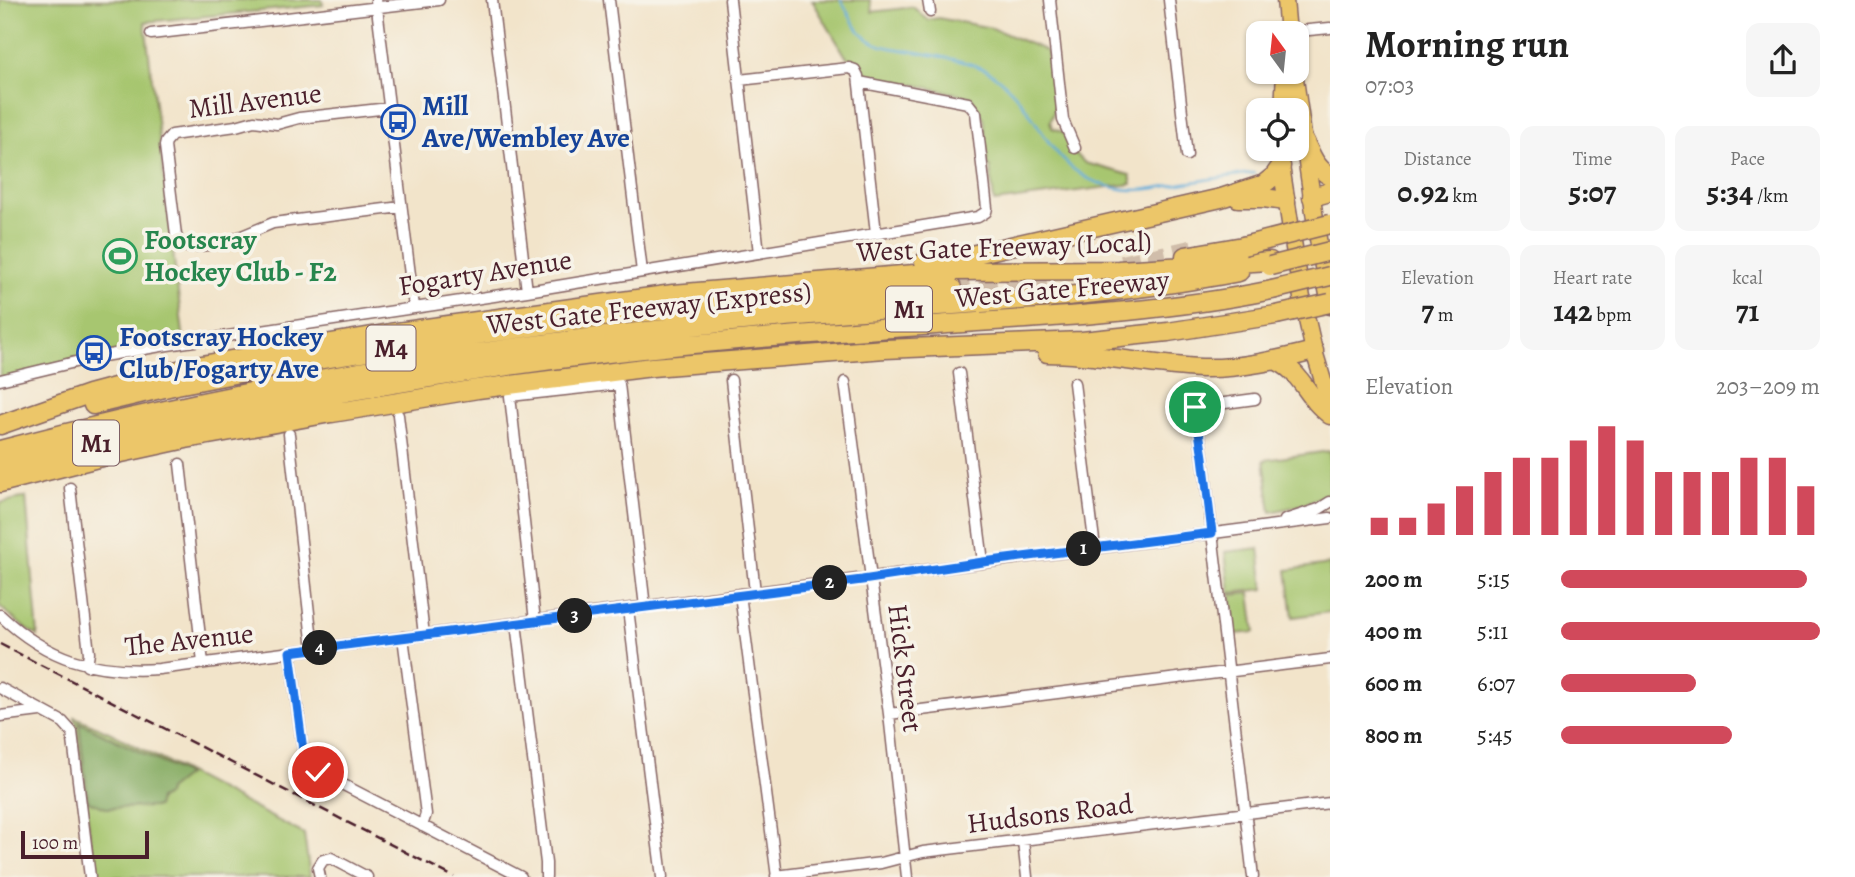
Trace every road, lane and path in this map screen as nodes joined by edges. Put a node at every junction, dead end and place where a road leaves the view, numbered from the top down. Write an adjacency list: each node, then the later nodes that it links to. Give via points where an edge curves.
1 (439, 0): 9 (street)
2 (492, 0): 40 (street)
3 (609, 0): 36 (street)
4 (730, 0): 16 (street)
5 (928, 0): 10 (street)
6 (1050, 0): 18 (street, via 1063,120)
7 (1169, 0): 20 (street)
8 (1285, 0): 11 (main road)
9 (376, 4): 14 (street); 17 (street)
10 (930, 12)
11 (1287, 21)
12 (1330, 27): 13 (street)
13 (1309, 30)
14 (151, 34)
15 (858, 77): 16 (street, via 849,68); 31 (street); 31 (street, Fogarty Avenue, via 968,103 974,109 987,208 978,217)
16 (739, 80): 33 (street)
17 (388, 108): 29 (street); 29 (street, Mill Avenue, via 277,124 254,121 172,135 165,146 176,235 188,247 225,243 273,223)
18 (1076, 148)
19 (1309, 150): 24 (highway, via 1316,165)
20 (1187, 155)
21 (1280, 161): 27 (highway, via 1274,176 1264,184)
22 (1281, 161): 28 (main road)
23 (1307, 161): 26 (main road)
24 (1330, 176)
25 (1330, 192): 26 (highway)
26 (1312, 197): 28 (main road); 41 (main road)
27 (1220, 198): 28 (highway); 38 (highway, via 971,255)
28 (1286, 201): 43 (main road, via 1302,298)
29 (401, 207): 42 (street)
30 (1330, 224): 35 (highway, bridge, via 1166,259)
31 (876, 233): 33 (street, Fogarty Avenue)
32 (1330, 251): 34 (highway, West Gate Freeway (Local) / M1, bridge)
33 (759, 253): 36 (street, Fogarty Avenue)
34 (1270, 263): 35 (highway, West Gate Freeway (Local) / M1); 59 (highway, West Gate Freeway (Express) / M1, via 1189,282 1056,298 776,318 472,354 266,389)
35 (1018, 270): 38 (highway, West Gate Freeway (Local) / M1)
36 (642, 272): 40 (street, Fogarty Avenue)
37 (1330, 276): 44 (highway, West Gate Freeway / M1, bridge, via 1217,301 1125,312)
38 (740, 288): 57 (highway, West Gate Freeway (Local) / M1, via 390,332 190,367 89,394)
39 (952, 288): 57 (highway, M4, via 638,313 488,333 189,382)
40 (527, 291): 42 (street, Fogarty Avenue)
41 (1330, 304): 45 (highway, M1, bridge, via 1168,332 1082,341)
42 (414, 307): 48 (street, Fogarty Avenue, via 92,358)
43 (1322, 349): 46 (highway); 53 (main road)
44 (588, 355): 54 (highway, M1, via 525,374); 61 (highway, West Gate Freeway (Express) / M1, via 485,368 237,412)
45 (796, 356): 46 (highway, via 1054,353 1204,368); 54 (highway, M1, via 560,378)
46 (1274, 360): 56 (highway, via 1290,369)
47 (959, 373): 69 (street)
48 (0, 380)
49 (731, 380): 71 (street)
50 (845, 382): 70 (street, Hick Street)
51 (1074, 383): 68 (street)
52 (1255, 399): 67 (street, via 1195,407)
53 (1330, 404)
54 (332, 413): 62 (highway, M1, via 186,439)
55 (398, 415): 78 (street)
56 (1330, 415)
57 (0, 426)
58 (289, 434): 80 (street)
59 (0, 450)
60 (180, 464): 83 (street)
61 (0, 465)
62 (0, 483)
63 (70, 488): 84 (street)
64 (1330, 502): 66 (street, The Avenue)
65 (1330, 518): 66 (street, The Avenue)
66 (1271, 526): 67 (street, The Avenue)
67 (1212, 533): 68 (street, The Avenue); 85 (street)
68 (1096, 548): 69 (street, The Avenue)
69 (983, 562): 70 (street, The Avenue)
70 (871, 578): 71 (street, The Avenue); 89 (street, Hick Street)
71 (755, 592): 72 (street, The Avenue)
72 (740, 594): 73 (street, The Avenue); 102 (street)
73 (645, 607): 74 (street, The Avenue); 76 (street, via 619,384 510,396)
74 (628, 608): 76 (street, The Avenue); 101 (street)
75 (0, 615): 84 (street, The Avenue, via 24,636)
76 (535, 621): 77 (street, The Avenue)
77 (516, 623): 78 (street, The Avenue); 100 (street)
78 (424, 635): 79 (street, The Avenue)
79 (403, 637): 80 (street, The Avenue); 93 (street, via 426,814)
80 (313, 649): 81 (street, The Avenue)
81 (290, 652): 83 (street, The Avenue); 93 (street, via 306,764)
82 (1330, 659): 85 (street)
83 (203, 663): 84 (street, The Avenue, via 132,671)
84 (87, 666)
85 (1229, 672): 89 (street); 92 (street)
86 (4, 691): 87 (street); 88 (street)
87 (0, 703)
88 (40, 711): 90 (street); 97 (street, via 72,732)
89 (888, 715): 95 (street, Hick Street)
90 (0, 716)
91 (1330, 803): 92 (street, Hudsons Road)
92 (1245, 813): 94 (street, Hudsons Road); 105 (street)
93 (422, 826): 99 (street)
94 (1023, 841): 95 (street, Hudsons Road); 104 (street)
95 (905, 857): 102 (street, Hudsons Road); 103 (street, Hick Street)
96 (319, 873): 98 (street, via 323,859 331,858)
97 (90, 877)
98 (367, 877)
99 (521, 877)
100 (547, 877)
101 (662, 877)
102 (776, 877)
103 (907, 877)
104 (1027, 877)
105 (1253, 877)

